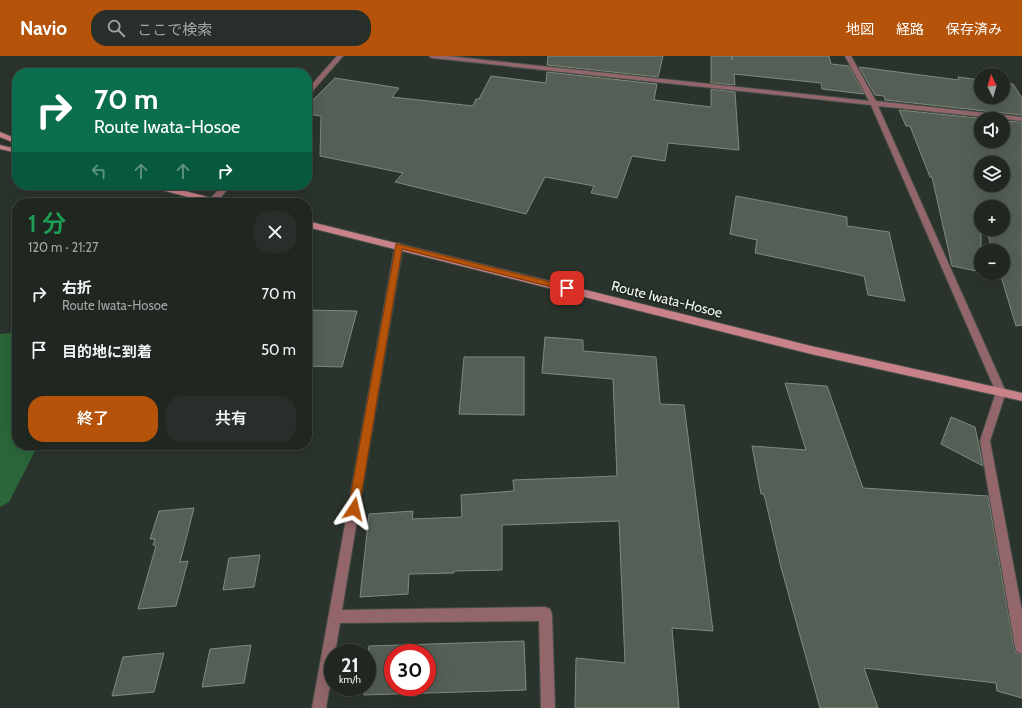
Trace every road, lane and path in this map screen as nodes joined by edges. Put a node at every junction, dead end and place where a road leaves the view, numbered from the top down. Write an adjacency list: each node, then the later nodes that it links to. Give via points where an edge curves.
1 (340, 56): 4 (street)
2 (432, 56): 5 (street)
3 (848, 56): 5 (street)
4 (312, 88)
5 (874, 104): 6 (street); 15 (street)
6 (1022, 120)
7 (0, 134): 8 (main road)
8 (12, 140)
9 (0, 147): 10 (main road)
10 (12, 150)
11 (172, 190): 12 (main road)
12 (202, 198)
13 (312, 225): 14 (main road, Route Iwata-Hosoe)
14 (398, 246): 15 (main road, Route Iwata-Hosoe, via 811,350); 17 (street)
15 (1001, 392): 16 (main road, Route Iwata-Hosoe); 18 (street, via 985,441)
16 (1022, 397)
17 (335, 617): 19 (street); 20 (street, via 545,614)
18 (1022, 647)
19 (319, 708)
20 (548, 708)

